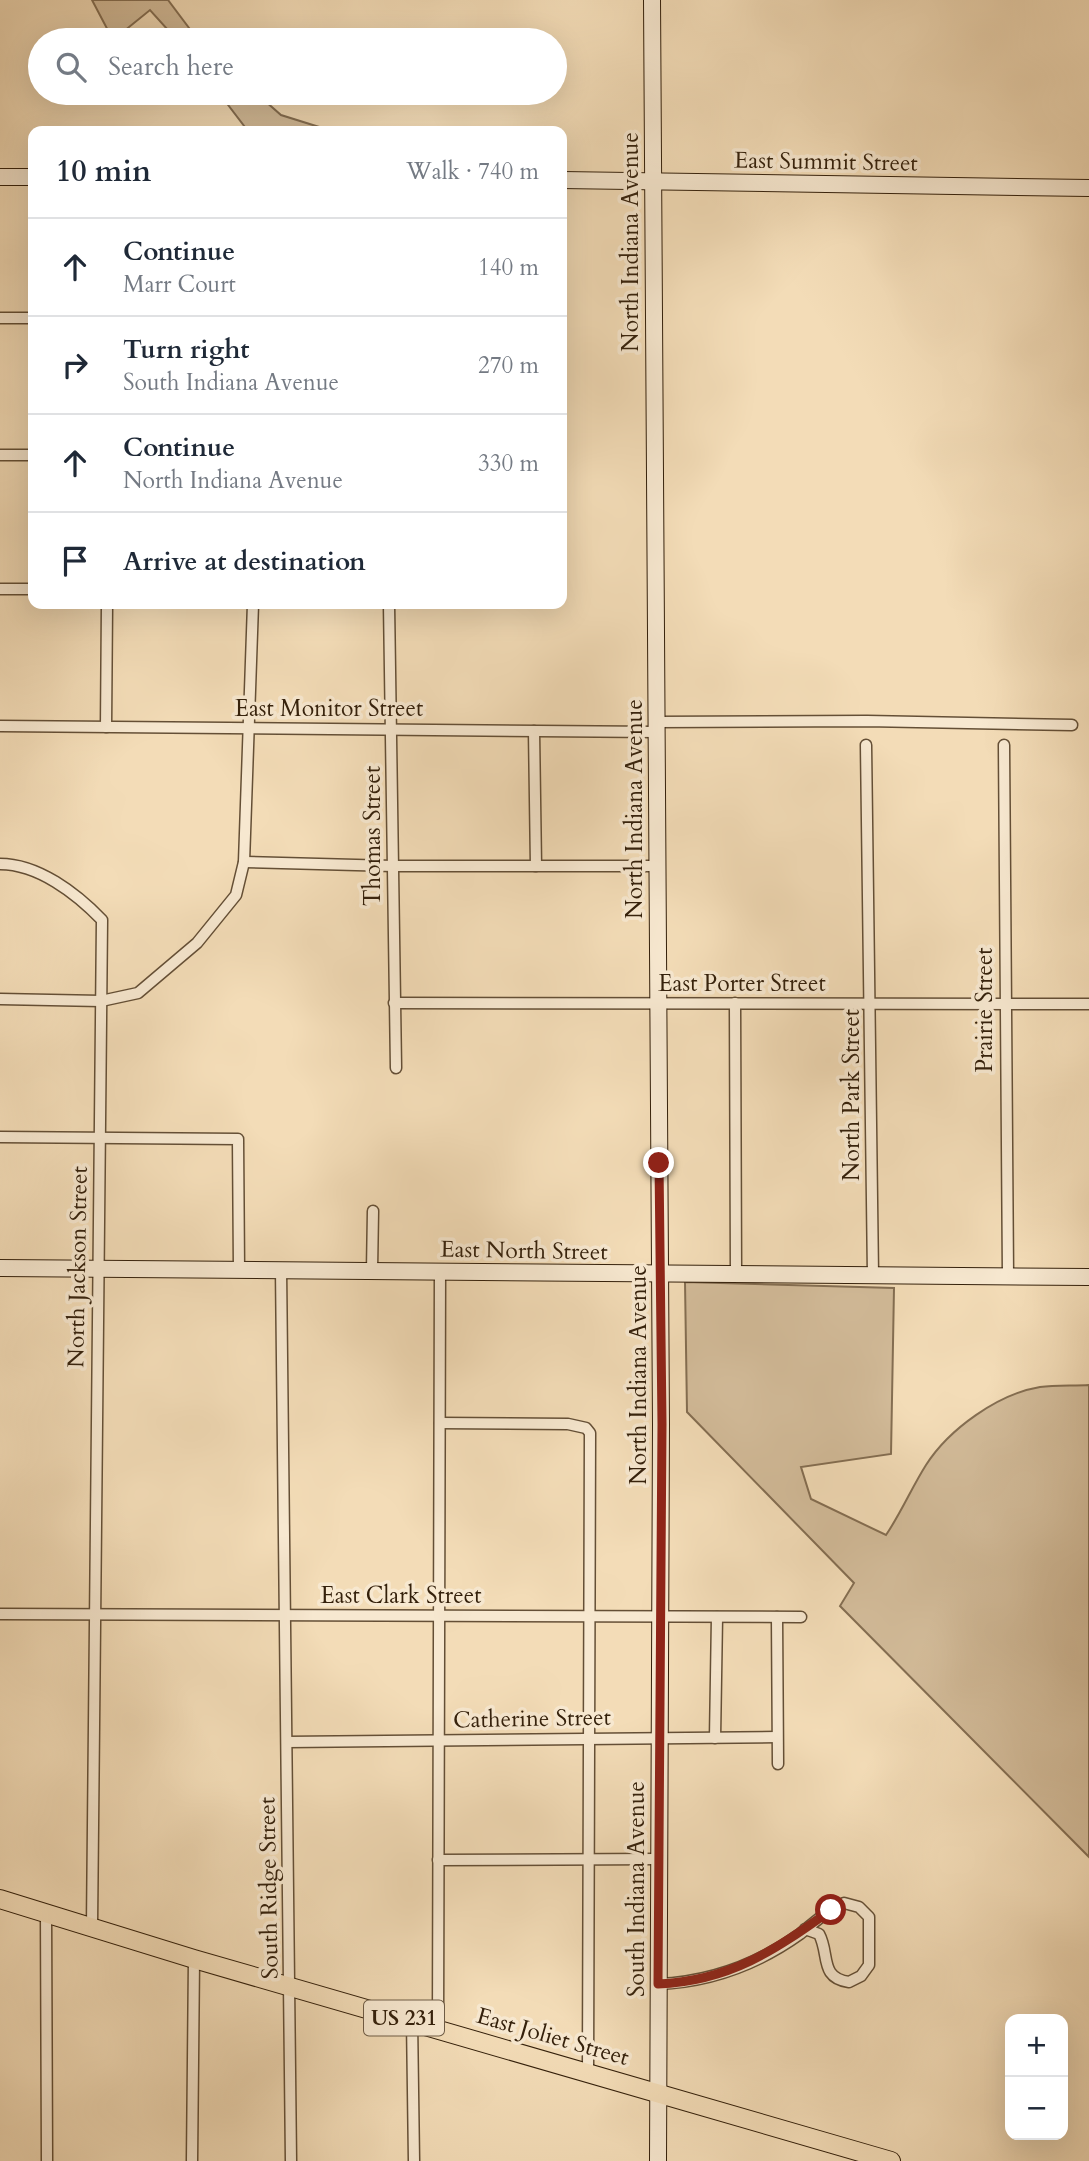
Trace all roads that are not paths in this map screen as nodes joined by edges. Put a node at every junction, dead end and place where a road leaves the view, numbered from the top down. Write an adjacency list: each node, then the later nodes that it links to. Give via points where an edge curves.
1 (652, 0): 5 (street, North Indiana Avenue)
2 (0, 177): 3 (street)
3 (28, 177)
4 (567, 180): 5 (street, East Summit Street)
5 (652, 181): 6 (street, East Summit Street); 19 (street, North Indiana Avenue)
6 (1089, 188)
7 (0, 318): 8 (street)
8 (28, 318)
9 (0, 455): 10 (street)
10 (28, 455)
11 (0, 589): 12 (street)
12 (28, 589)
13 (107, 609): 18 (street)
14 (253, 609): 20 (street)
15 (389, 609): 21 (street, Thomas Street)
16 (1072, 725): 19 (street, East Monitor Street, via 867,721)
17 (0, 726): 18 (street, East Monitor Street)
18 (106, 727): 20 (street, East Monitor Street)
19 (657, 727): 22 (street, East Monitor Street); 29 (street, North Indiana Avenue)
20 (247, 728): 21 (street, East Monitor Street); 25 (street)
21 (393, 730): 22 (street, East Monitor Street); 27 (street, Thomas Street)
22 (534, 731): 28 (street)
23 (866, 745): 34 (street, North Park Street)
24 (1004, 745): 35 (street, Prairie Street)
25 (244, 862): 27 (street); 31 (street, via 236,895 197,943 138,993)
26 (0, 864): 31 (street, North Jackson Street, via 30,869 84,902 102,920)
27 (393, 866): 28 (street); 32 (street, Thomas Street)
28 (536, 866): 29 (street)
29 (657, 866): 36 (street, North Indiana Avenue)
30 (0, 999): 31 (street)
31 (101, 1001): 40 (street, North Jackson Street)
32 (394, 1003): 36 (street, East Porter Street); 38 (street, Thomas Street)
33 (735, 1003): 34 (street, East Porter Street); 36 (street, East Porter Street); 49 (street)
34 (871, 1003): 35 (street, East Porter Street); 50 (street, North Park Street)
35 (1005, 1003): 37 (street, East Porter Street); 51 (street, Prairie Street)
36 (658, 1004): 48 (street, North Indiana Avenue)
37 (1089, 1004)
38 (396, 1068)
39 (0, 1137): 40 (street)
40 (100, 1138): 44 (street, North Jackson Street); 45 (street, via 238,1139)
41 (373, 1211): 46 (street)
42 (0, 1268): 44 (street, East North Street)
43 (281, 1269): 45 (street, East North Street); 46 (street, East North Street); 56 (street, South Ridge Street)
44 (98, 1270): 45 (street, East North Street); 55 (street, North Jackson Street)
45 (239, 1270)
46 (372, 1270): 47 (street, East North Street)
47 (440, 1271): 48 (street, East North Street); 53 (street)
48 (660, 1274): 49 (street, East North Street); 59 (street, North Indiana Avenue)
49 (736, 1275): 50 (street, East North Street)
50 (873, 1276): 51 (street, East North Street)
51 (1007, 1276): 52 (street, East North Street)
52 (1089, 1277)
53 (440, 1423): 57 (street); 58 (street, via 586,1428 590,1443)
54 (0, 1614): 55 (street, East Clark Street)
55 (94, 1615): 56 (street, East Clark Street); 75 (street, North Jackson Street)
56 (285, 1615): 57 (street, East Clark Street); 68 (street, South Ridge Street)
57 (439, 1616): 58 (street, East Clark Street); 67 (street)
58 (590, 1616): 59 (street, East Clark Street); 66 (street)
59 (660, 1617): 60 (street, East Clark Street); 64 (street, South Indiana Avenue)
60 (717, 1617): 61 (street, East Clark Street); 65 (street)
61 (777, 1617): 62 (street, East Clark Street); 63 (street)
62 (801, 1617)
63 (777, 1737): 65 (street, Catherine Street); 69 (street)
64 (660, 1738): 65 (street, Catherine Street); 66 (street, Catherine Street); 70 (street, South Indiana Avenue)
65 (715, 1738)
66 (590, 1739): 67 (street, Catherine Street); 72 (street)
67 (439, 1740): 68 (street, Catherine Street); 71 (street)
68 (287, 1742): 79 (street, South Ridge Street)
69 (778, 1764)
70 (659, 1859): 72 (street); 78 (street, South Indiana Avenue)
71 (438, 1860): 72 (street); 81 (street)
72 (589, 1860): 82 (street)
73 (0, 1899): 74 (main road, East Joliet Street / US 231)
74 (46, 1912): 75 (main road, East Joliet Street / US 231); 84 (street)
75 (92, 1926): 77 (main road, East Joliet Street / US 231)
76 (805, 1929): 76 (street, via 844,1903 859,1907 870,1917 871,1926 866,1972 849,1982 835,1978 826,1966 819,1934); 78 (street, via 732,1971 690,1983)
77 (194, 1959): 79 (main road, East Joliet Street / US 231); 85 (street)
78 (658, 1984): 83 (street, South Indiana Avenue)
79 (290, 1985): 80 (main road, East Joliet Street / US 231); 86 (street, South Ridge Street)
80 (412, 2020): 81 (main road, East Joliet Street / US 231); 87 (street)
81 (438, 2028): 82 (main road, East Joliet Street / US 231)
82 (588, 2071): 83 (main road, East Joliet Street / US 231)
83 (658, 2092): 88 (street, South Indiana Avenue); 89 (main road, East Joliet Street / US 231)
84 (47, 2161)
85 (192, 2161)
86 (292, 2161)
87 (414, 2161)
88 (658, 2161)
89 (891, 2161)

